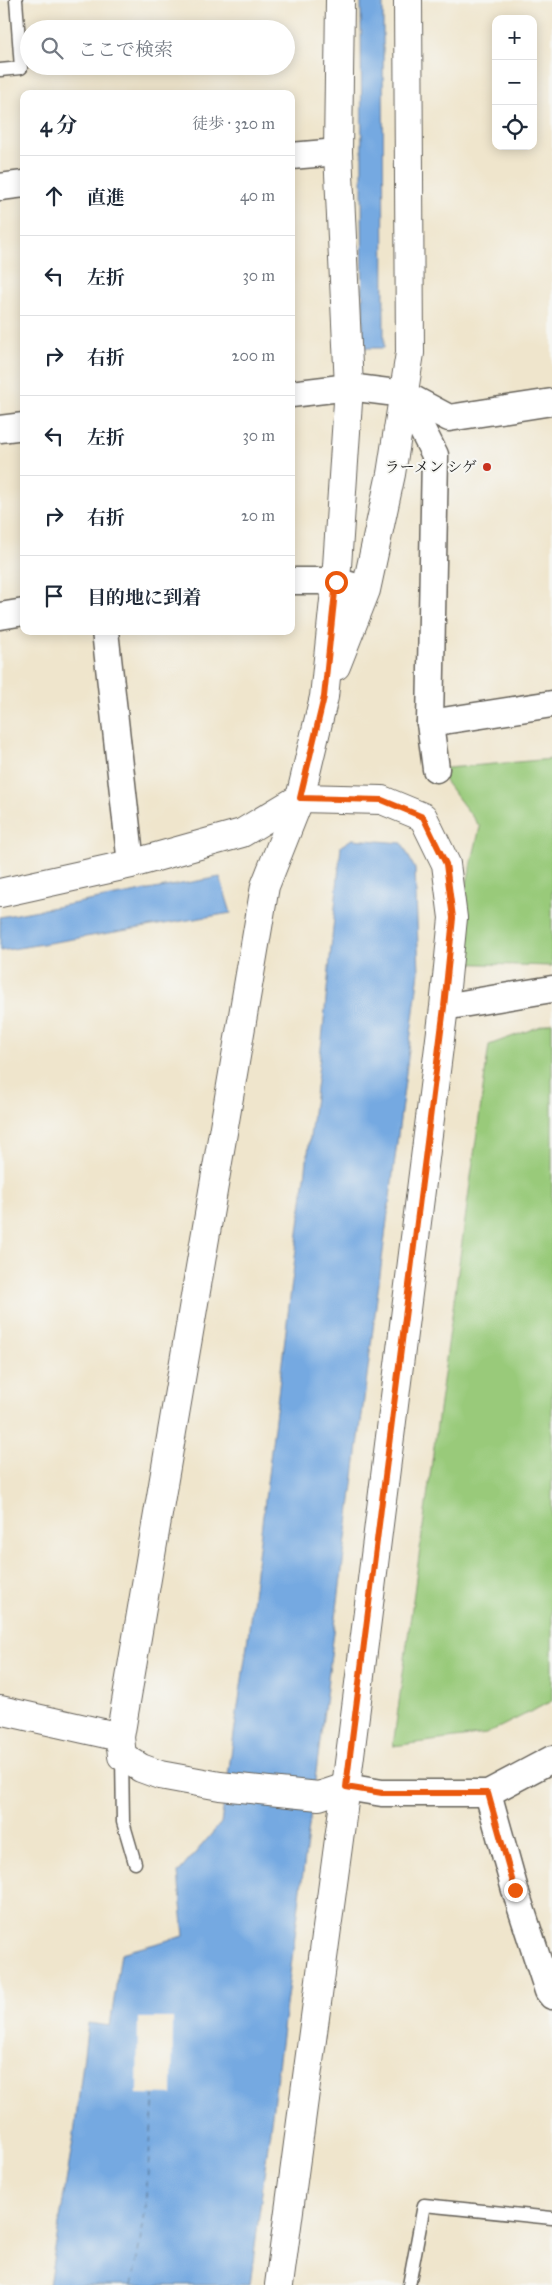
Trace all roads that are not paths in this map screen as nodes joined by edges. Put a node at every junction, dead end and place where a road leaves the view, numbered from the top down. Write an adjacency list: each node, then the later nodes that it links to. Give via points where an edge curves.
1 (16, 0): 4 (lane, via 20,68)
2 (340, 0): 5 (street)
3 (408, 0): 11 (street, via 410,353)
4 (0, 70)
5 (338, 152): 6 (street); 9 (street)
6 (295, 156)
7 (20, 184): 8 (street)
8 (0, 187)
9 (349, 387): 10 (street); 11 (street); 16 (street)
10 (295, 394)
11 (404, 394): 12 (street, via 449,418); 17 (street); 23 (street, via 434,454)
12 (552, 402)
13 (20, 426): 14 (street)
14 (0, 429)
15 (295, 581): 16 (street)
16 (336, 582): 17 (street); 21 (street)
17 (366, 590): 21 (street)
18 (20, 613): 19 (street)
19 (0, 616)
20 (105, 635): 26 (street)
21 (324, 697): 25 (street)
22 (552, 704): 23 (street)
23 (430, 723): 24 (street)
24 (436, 769)
25 (300, 798): 26 (street, via 242,833); 29 (street, via 382,800 423,817 446,864 453,918); 31 (street, via 265,886)
26 (131, 864): 27 (street)
27 (0, 893)
28 (552, 989): 29 (street)
29 (444, 1007): 33 (street)
30 (0, 1710): 31 (street)
31 (121, 1747): 33 (street, via 141,1768 160,1775 220,1786 319,1796); 35 (lane, via 123,1822)
32 (552, 1760): 34 (street)
33 (346, 1787): 34 (street, via 382,1793); 38 (street)
34 (488, 1793): 36 (street, via 515,1890)
35 (135, 1863)
36 (552, 1996)
37 (552, 2218): 39 (lane, via 424,2205)
38 (279, 2285)
39 (409, 2285)

